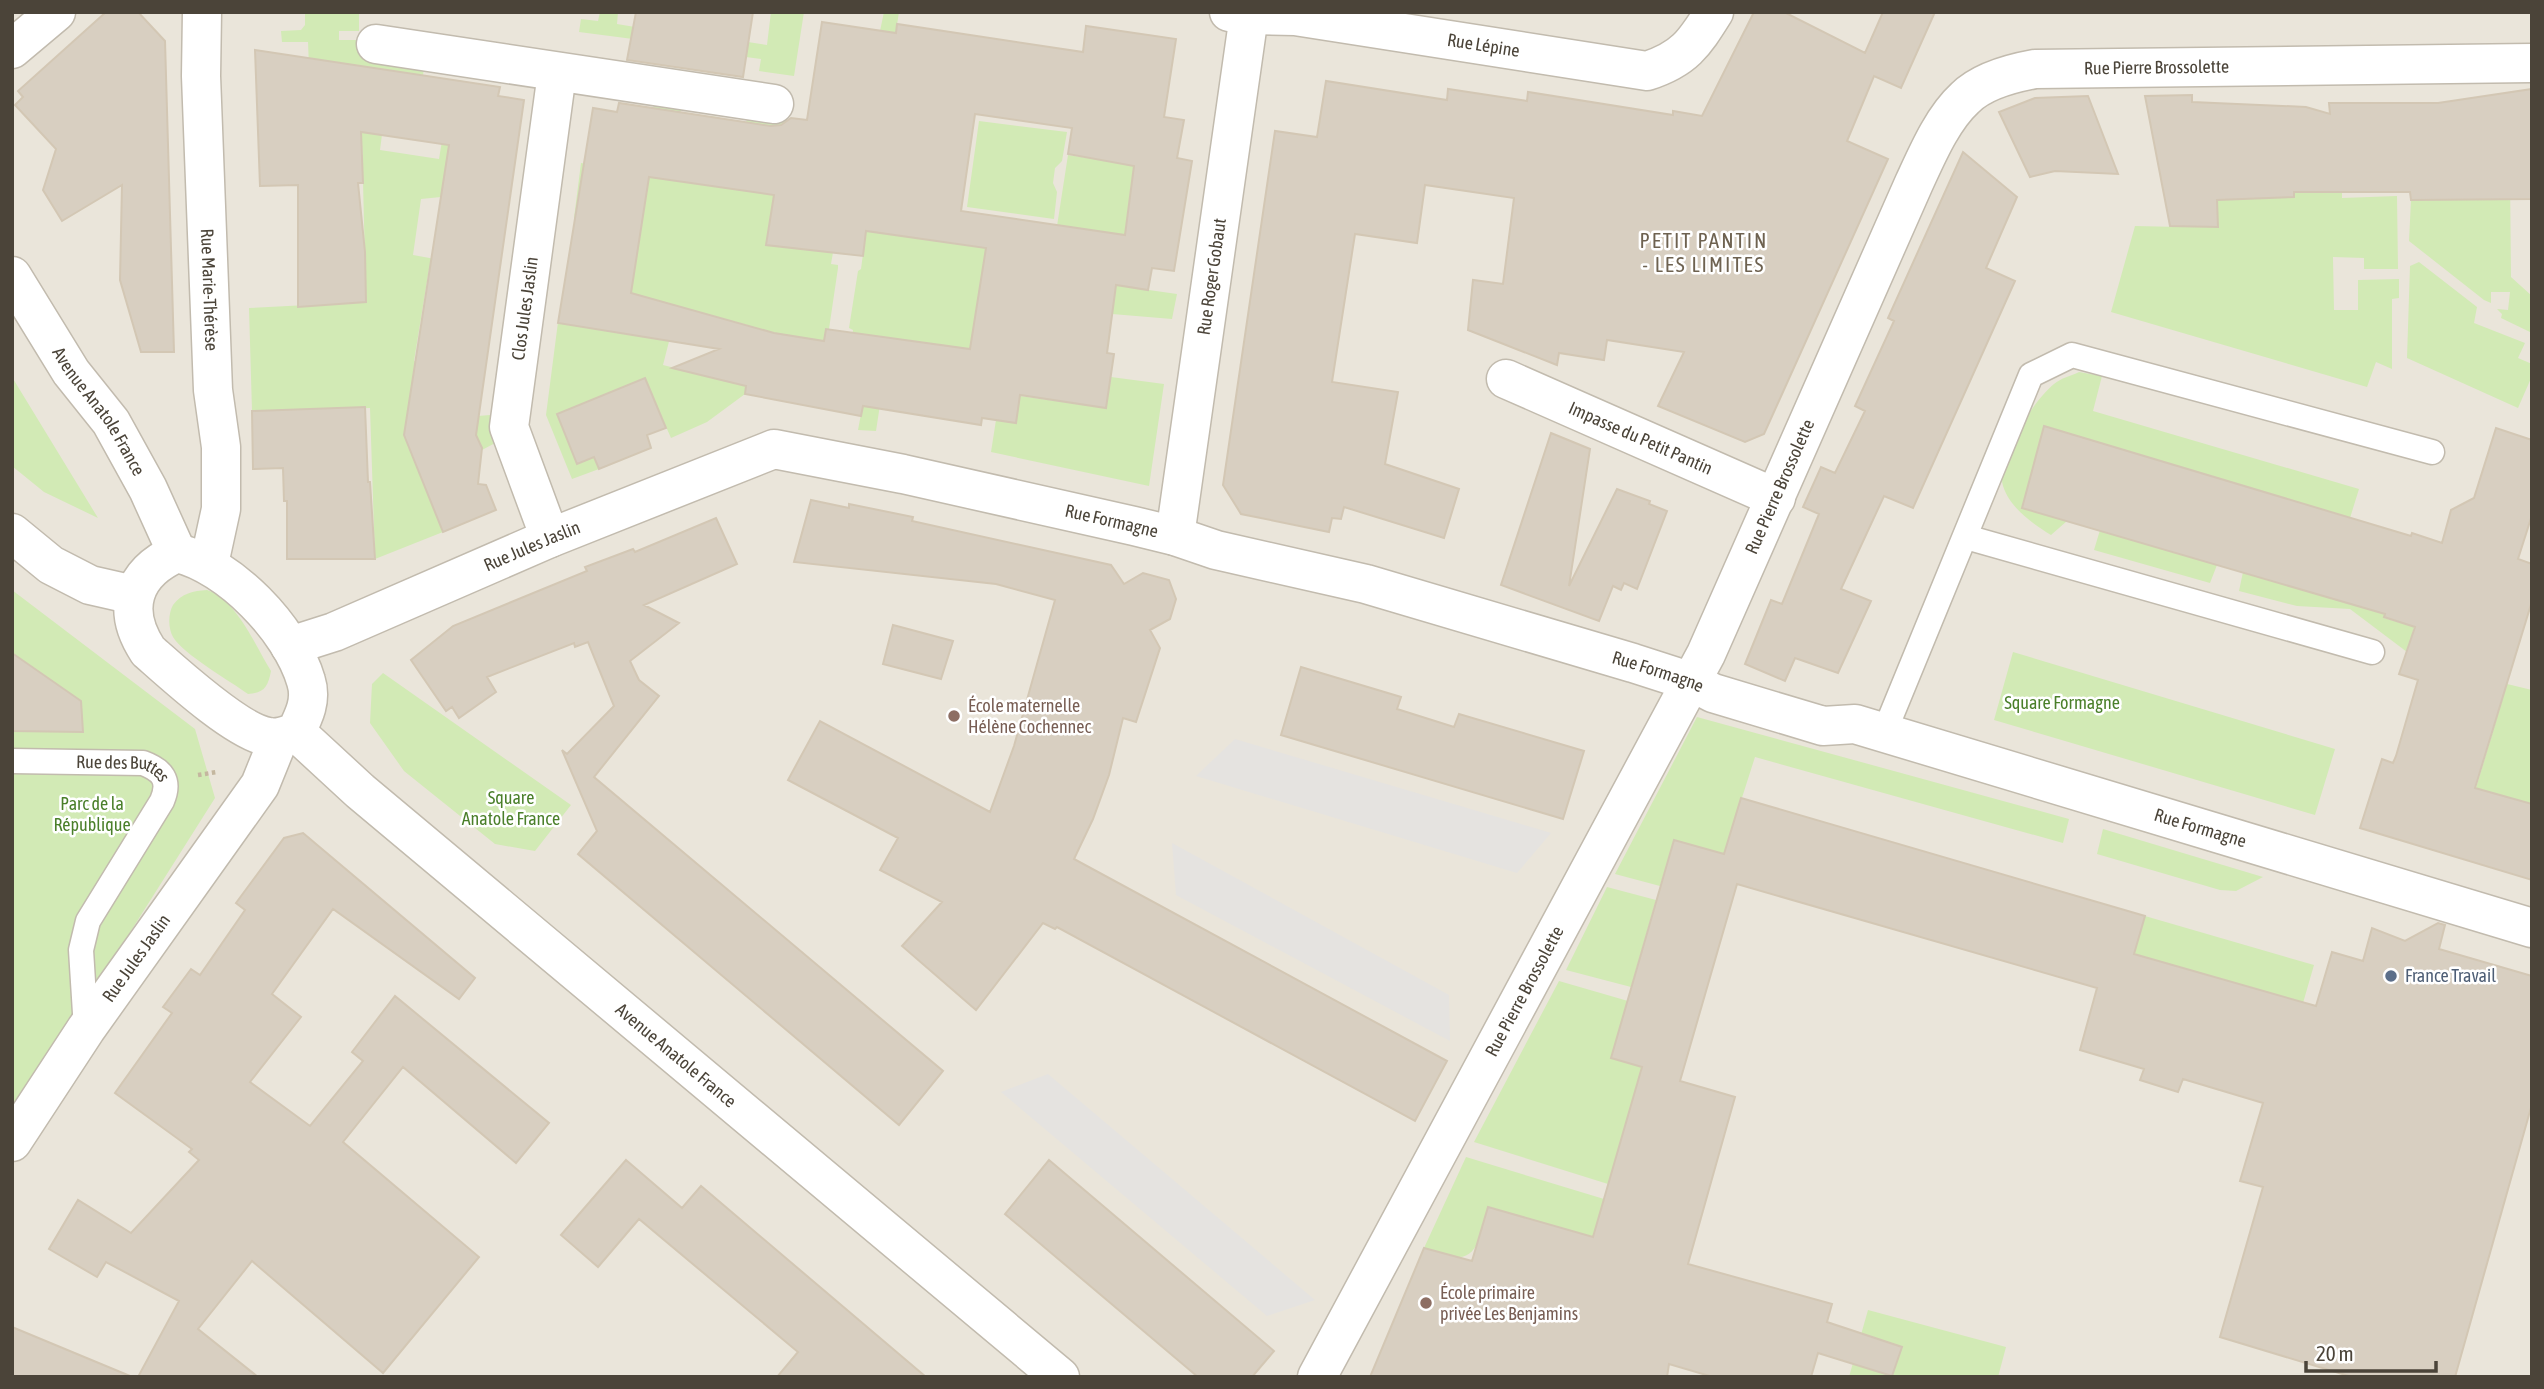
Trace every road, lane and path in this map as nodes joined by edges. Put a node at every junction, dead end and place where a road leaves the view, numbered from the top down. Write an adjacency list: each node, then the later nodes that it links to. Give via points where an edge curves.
1 (56, 12): 6 (street)
2 (202, 12): 19 (street, Rue Marie-Thérèse, via 221,509)
3 (1714, 12): 4 (street, Rue Lépine, via 1690,48 1668,64 1647,71 1295,16)
4 (1239, 14): 16 (street, Rue Roger Gobaut)
5 (376, 44): 8 (street)
6 (12, 49)
7 (2532, 63): 14 (street, Rue Pierre Brossolette, via 2035,69 2006,75 1965,97 1936,136)
8 (556, 73): 9 (street); 18 (street, Clos Jules Jaslin, via 509,427)
9 (774, 104)
10 (12, 276): 19 (street, Avenue Anatole France, via 71,372 111,422)
11 (1506, 379): 14 (street, Impasse du Petit Pantin)
12 (774, 449): 16 (street, Rue Formagne); 18 (street, Rue Jules Jaslin)
13 (2432, 452): 17 (lane, via 2072,355 2031,375)
14 (1776, 498): 23 (street, Rue Pierre Brossolette)
15 (12, 533): 20 (street, via 51,565 80,580)
16 (1175, 536): 23 (street, Rue Formagne, via 1216,550 1366,584)
17 (1966, 537): 22 (lane); 24 (lane)
18 (550, 538): 21 (street, Rue Jules Jaslin, via 334,632)
19 (193, 559): 20 (street, via 160,561); 21 (street, Rue Jules Jaslin, via 231,580)
20 (134, 594): 25 (street, via 132,618 148,651 255,733)
21 (290, 646): 25 (street, Rue Jules Jaslin, via 307,683 307,711)
22 (2372, 652)
23 (1692, 682): 24 (street, Rue Formagne, via 1713,693 1823,726 1855,724); 31 (street, Rue Pierre Brossolette)
24 (1884, 733): 27 (street, Rue Formagne)
25 (287, 735): 28 (street, Rue Jules Jaslin, via 260,785); 30 (street, Avenue Anatole France, via 360,791)
26 (12, 761): 28 (lane, Rue des Buttes, via 143,763 158,769 166,779 162,801 88,921 81,950)
27 (2532, 928)
28 (86, 1029): 29 (street, Rue Jules Jaslin)
29 (12, 1142)
30 (1059, 1377)
31 (1317, 1377)

